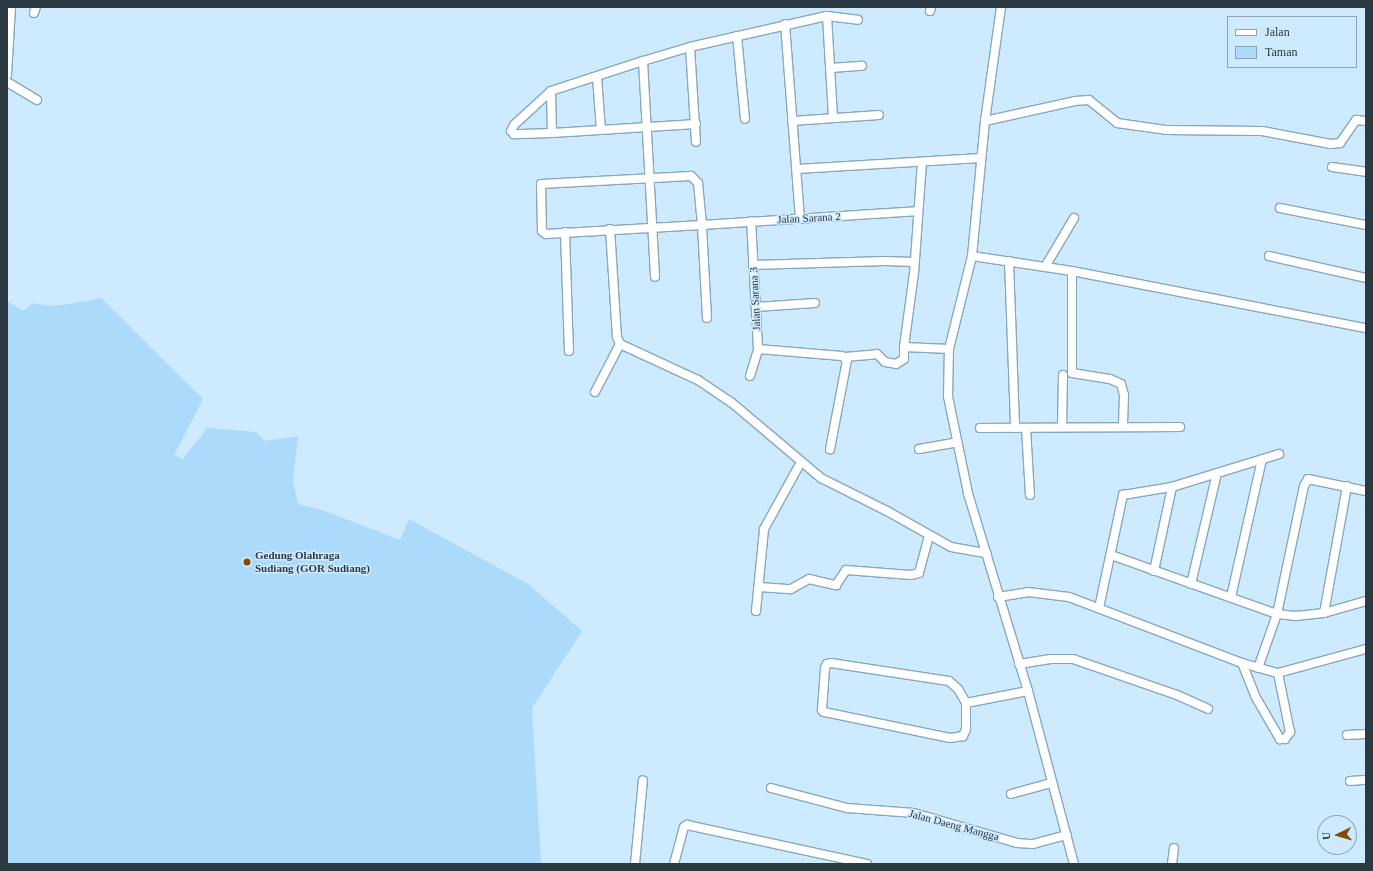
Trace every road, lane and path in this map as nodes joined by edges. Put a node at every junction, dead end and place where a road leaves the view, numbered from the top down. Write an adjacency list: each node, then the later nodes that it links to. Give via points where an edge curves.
1 (11, 7): 8 (street)
2 (1001, 7): 20 (street)
3 (827, 16): 4 (street); 5 (street); 11 (street)
4 (858, 20)
5 (785, 24): 6 (street); 22 (street)
6 (737, 36): 7 (street); 19 (street)
7 (690, 47): 9 (street); 23 (street)
8 (8, 49): 12 (street)
9 (643, 62): 13 (street); 24 (street)
10 (862, 66): 11 (street)
11 (830, 68): 18 (street)
12 (7, 75)
13 (597, 77): 15 (street); 25 (street)
14 (7, 82): 16 (street)
15 (551, 91): 26 (street); 26 (street, via 514,125 511,131 514,134)
16 (37, 100)
17 (879, 115): 18 (street)
18 (833, 118): 22 (street)
19 (745, 119)
20 (985, 121): 21 (street, via 1089,100 1117,122 1166,130 1262,131 1331,144 1340,143 1356,120); 28 (street)
21 (1366, 121)
22 (792, 122): 31 (street)
23 (696, 124): 24 (street); 27 (street)
24 (648, 128): 25 (street); 33 (street)
25 (601, 130): 26 (street)
26 (552, 133)
27 (696, 142)
28 (981, 158): 29 (street); 44 (street)
29 (922, 162): 31 (street); 35 (street)
30 (1332, 167): 32 (street)
31 (797, 169): 36 (street)
32 (1366, 172)
33 (650, 176): 39 (street, via 686,175 696,180); 41 (street); 43 (street, Jalan Sarana 2, via 541,184 542,231 546,234)
34 (1280, 208): 40 (street)
35 (916, 211): 36 (street, Jalan Sarana 2); 47 (street)
36 (800, 218): 38 (street, Jalan Sarana 2)
37 (1074, 218): 49 (street)
38 (751, 221): 39 (street, Jalan Sarana 2); 48 (street, Jalan Sarana 3)
39 (702, 225): 41 (street, Jalan Sarana 2); 55 (street)
40 (1366, 225)
41 (654, 228): 42 (street, Jalan Sarana 2); 51 (street)
42 (610, 229): 43 (street, Jalan Sarana 2); 57 (street, via 617,338)
43 (565, 232): 61 (street)
44 (972, 256): 46 (street); 60 (street)
45 (1270, 256): 52 (street)
46 (1009, 261): 49 (street); 70 (street)
47 (914, 262): 48 (street); 58 (street)
48 (753, 265): 54 (street, Jalan Sarana 3)
49 (1046, 267): 50 (street)
50 (1072, 271): 56 (street); 68 (street, via 1072,373 1110,379 1121,384 1124,395)
51 (655, 277)
52 (1366, 278)
53 (815, 304): 54 (street)
54 (756, 307): 59 (street, Jalan Sarana 3)
55 (707, 318)
56 (1366, 328)
57 (620, 344): 65 (street); 77 (street, via 698,380 731,402)
58 (904, 347): 60 (street); 62 (street, via 904,359 896,364 885,362 877,354)
59 (758, 349): 62 (street); 64 (street, Jalan Sarana 3)
60 (949, 349): 72 (street, via 948,396)
61 (569, 351)
62 (845, 358): 73 (street)
63 (1063, 375): 67 (street)
64 (750, 376)
65 (595, 392)
66 (1180, 426): 68 (street)
67 (1062, 427): 68 (street); 71 (street)
68 (1123, 427)
69 (980, 428): 70 (street)
70 (1015, 428): 71 (street)
71 (1026, 428): 82 (street)
72 (957, 442): 74 (street); 84 (street)
73 (830, 449)
74 (919, 449)
75 (1279, 454): 76 (street)
76 (1262, 460): 78 (street); 90 (street)
77 (802, 462): 83 (street, via 821,478); 88 (street, via 764,529)
78 (1217, 473): 80 (street); 87 (street)
79 (1347, 486): 81 (street); 94 (street); 95 (street, via 1312,478 1308,479 1304,486)
80 (1172, 487): 85 (street, via 1123,495); 86 (street)
81 (1366, 491)
82 (1030, 495)
83 (929, 535): 84 (street, via 950,547); 88 (street, via 919,573 911,575 846,570 836,585 809,580 791,589)
84 (986, 553): 89 (street)
85 (1111, 556): 86 (street); 92 (street)
86 (1154, 570): 87 (street)
87 (1191, 584): 90 (street)
88 (758, 587): 93 (street)
89 (998, 597): 92 (street, via 1028,592 1050,594); 98 (street)
90 (1231, 597): 95 (street)
91 (1366, 601): 94 (street)
92 (1099, 608): 97 (street)
93 (756, 611)
94 (1324, 613): 95 (street, via 1296,616)
95 (1277, 614): 99 (street)
96 (1365, 652): 100 (street)
97 (1242, 663): 99 (street); 100 (street, via 1259,702 1280,739 1285,739 1290,732)
98 (1019, 664): 101 (street); 103 (street, via 1051,659 1073,659 1177,695)
99 (1258, 668): 100 (street)
100 (1278, 673)
101 (1028, 691): 102 (street); 109 (street)
102 (966, 703): 102 (street, via 958,689 949,681 831,663 826,666 822,710 824,712 957,739 963,736 966,728)
103 (1208, 709)
104 (1366, 734): 105 (street)
105 (1347, 735)
106 (643, 780): 114 (street)
107 (1366, 780): 108 (street)
108 (1350, 781)
109 (1051, 783): 111 (street); 112 (street)
110 (771, 788): 112 (street, Jalan Daeng Mangga, via 847,808 914,813 1017,843 1033,844)
111 (1011, 794)
112 (1067, 835): 117 (street)
113 (1174, 848): 118 (street)
114 (636, 864)
115 (674, 864): 116 (street, via 684,827 687,825)
116 (867, 864)
117 (1074, 864)
118 (1172, 864)

